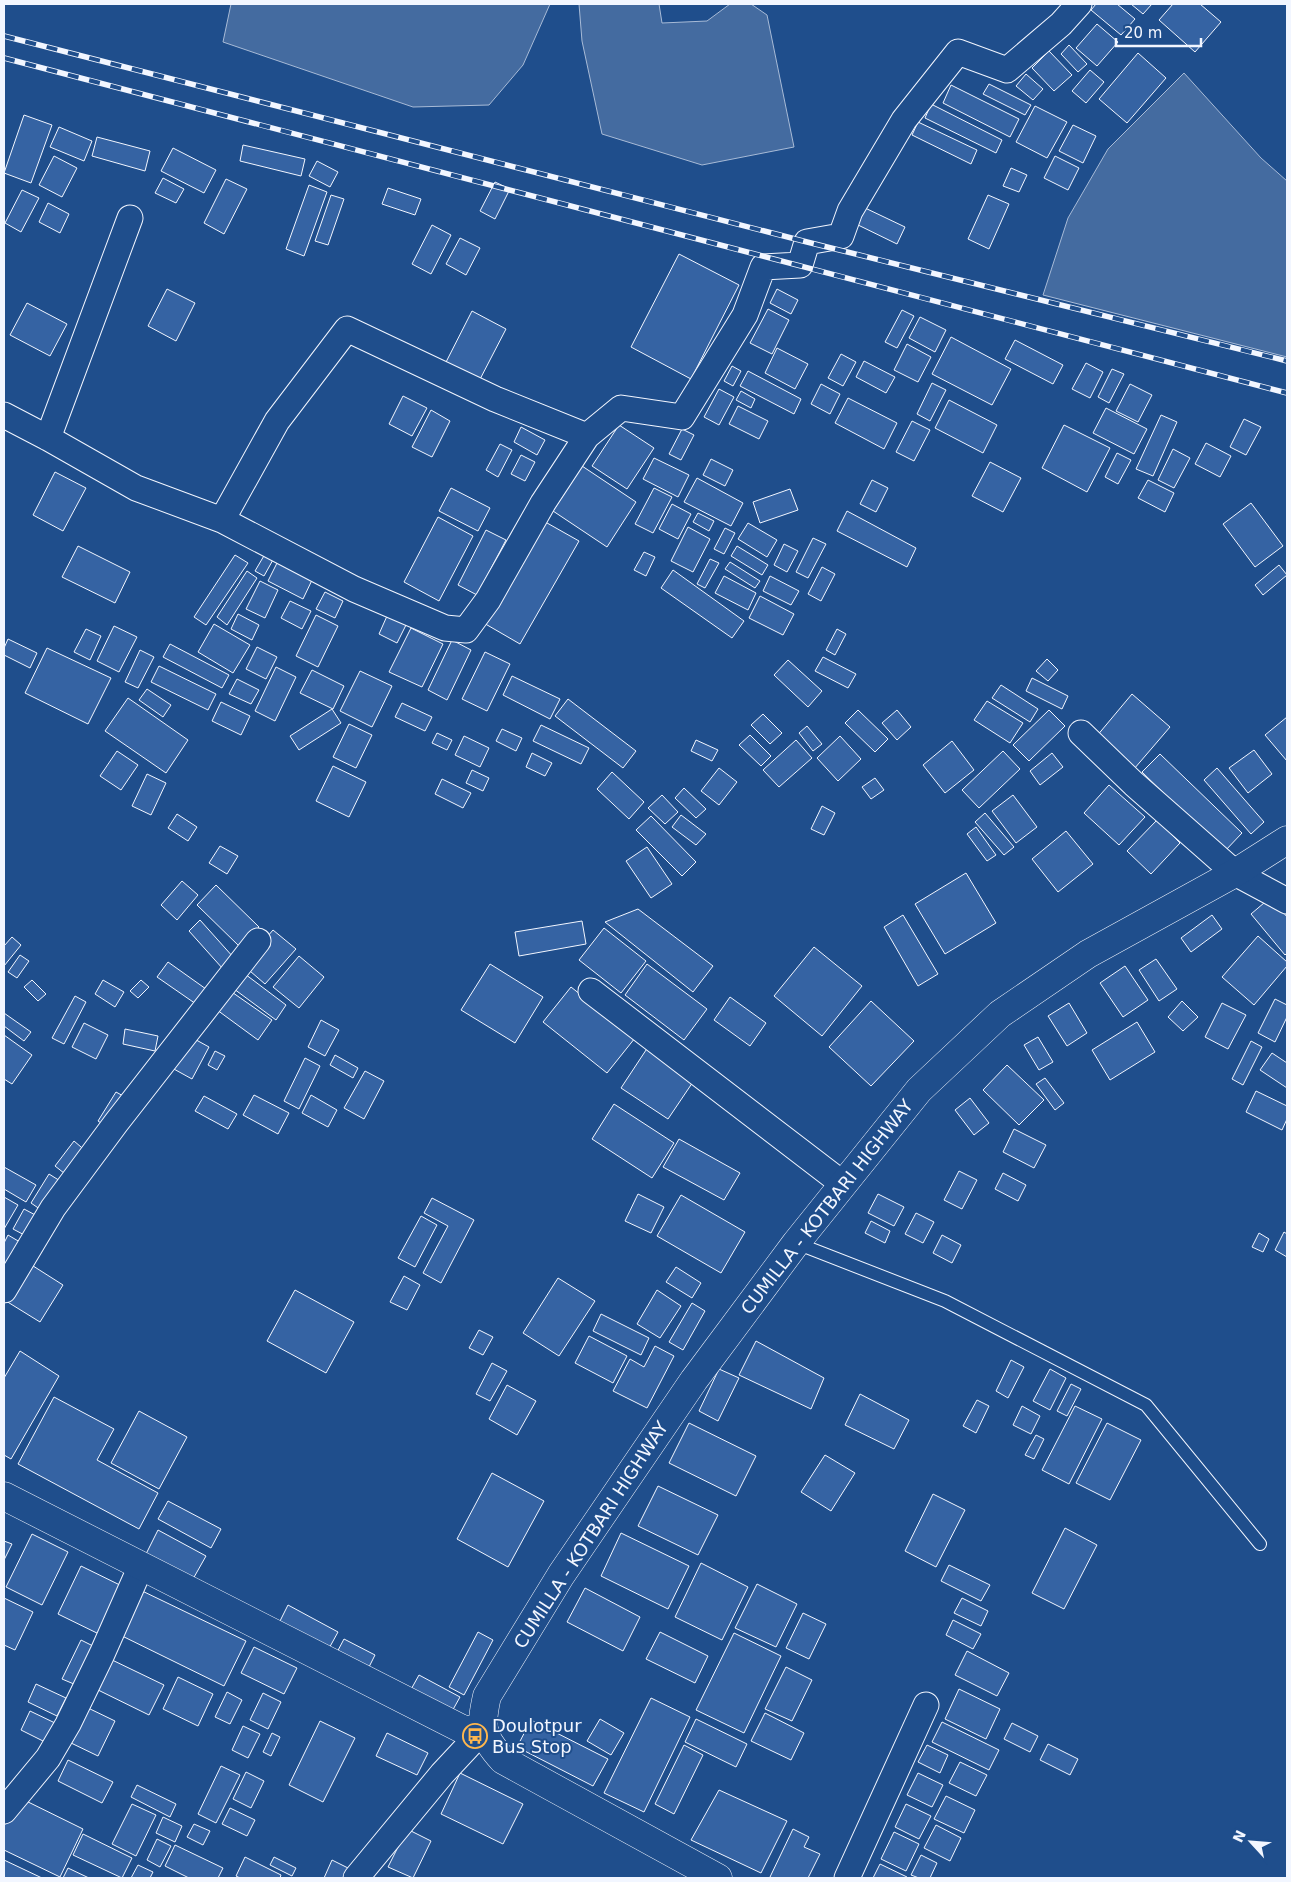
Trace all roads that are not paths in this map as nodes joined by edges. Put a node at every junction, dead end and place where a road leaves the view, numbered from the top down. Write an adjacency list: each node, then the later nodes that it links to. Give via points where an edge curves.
1 (1079, 4): 4 (street, via 1061,24 1007,70 958,52 904,120 850,211 841,236 807,242 800,265 763,267 745,315 682,417 621,408)
2 (130, 218): 5 (street)
3 (4, 415): 5 (street)
4 (587, 436): 6 (street, via 495,399 347,329 277,421); 6 (street, via 543,503 488,600 466,630 446,628 354,589)
5 (48, 438): 6 (street, via 136,488)
6 (222, 520)
7 (1081, 733): 9 (street)
8 (1287, 840): 9 (main road, CUMILLA - KOTBARI HIGHWAY)
9 (1235, 873): 10 (street); 13 (main road, CUMILLA - KOTBARI HIGHWAY, via 1088,954 1000,1014 919,1090)
10 (1287, 901)
11 (258, 941): 15 (street, via 59,1200)
12 (591, 991): 13 (street)
13 (843, 1184): 14 (main road, CUMILLA - KOTBARI HIGHWAY)
14 (796, 1243): 17 (lane, via 945,1301 1146,1405); 20 (main road, CUMILLA - KOTBARI HIGHWAY, via 694,1380 561,1575 487,1696)
15 (4, 1290)
16 (4, 1496): 18 (main road)
17 (1260, 1544)
18 (141, 1566): 20 (main road, via 464,1730); 21 (street, via 68,1724 48,1758)
19 (926, 1705): 24 (street)
20 (484, 1729): 22 (street, via 442,1774); 23 (main road, via 489,1746 503,1760)
21 (4, 1810)
22 (356, 1878)
23 (718, 1878)
24 (847, 1878)

